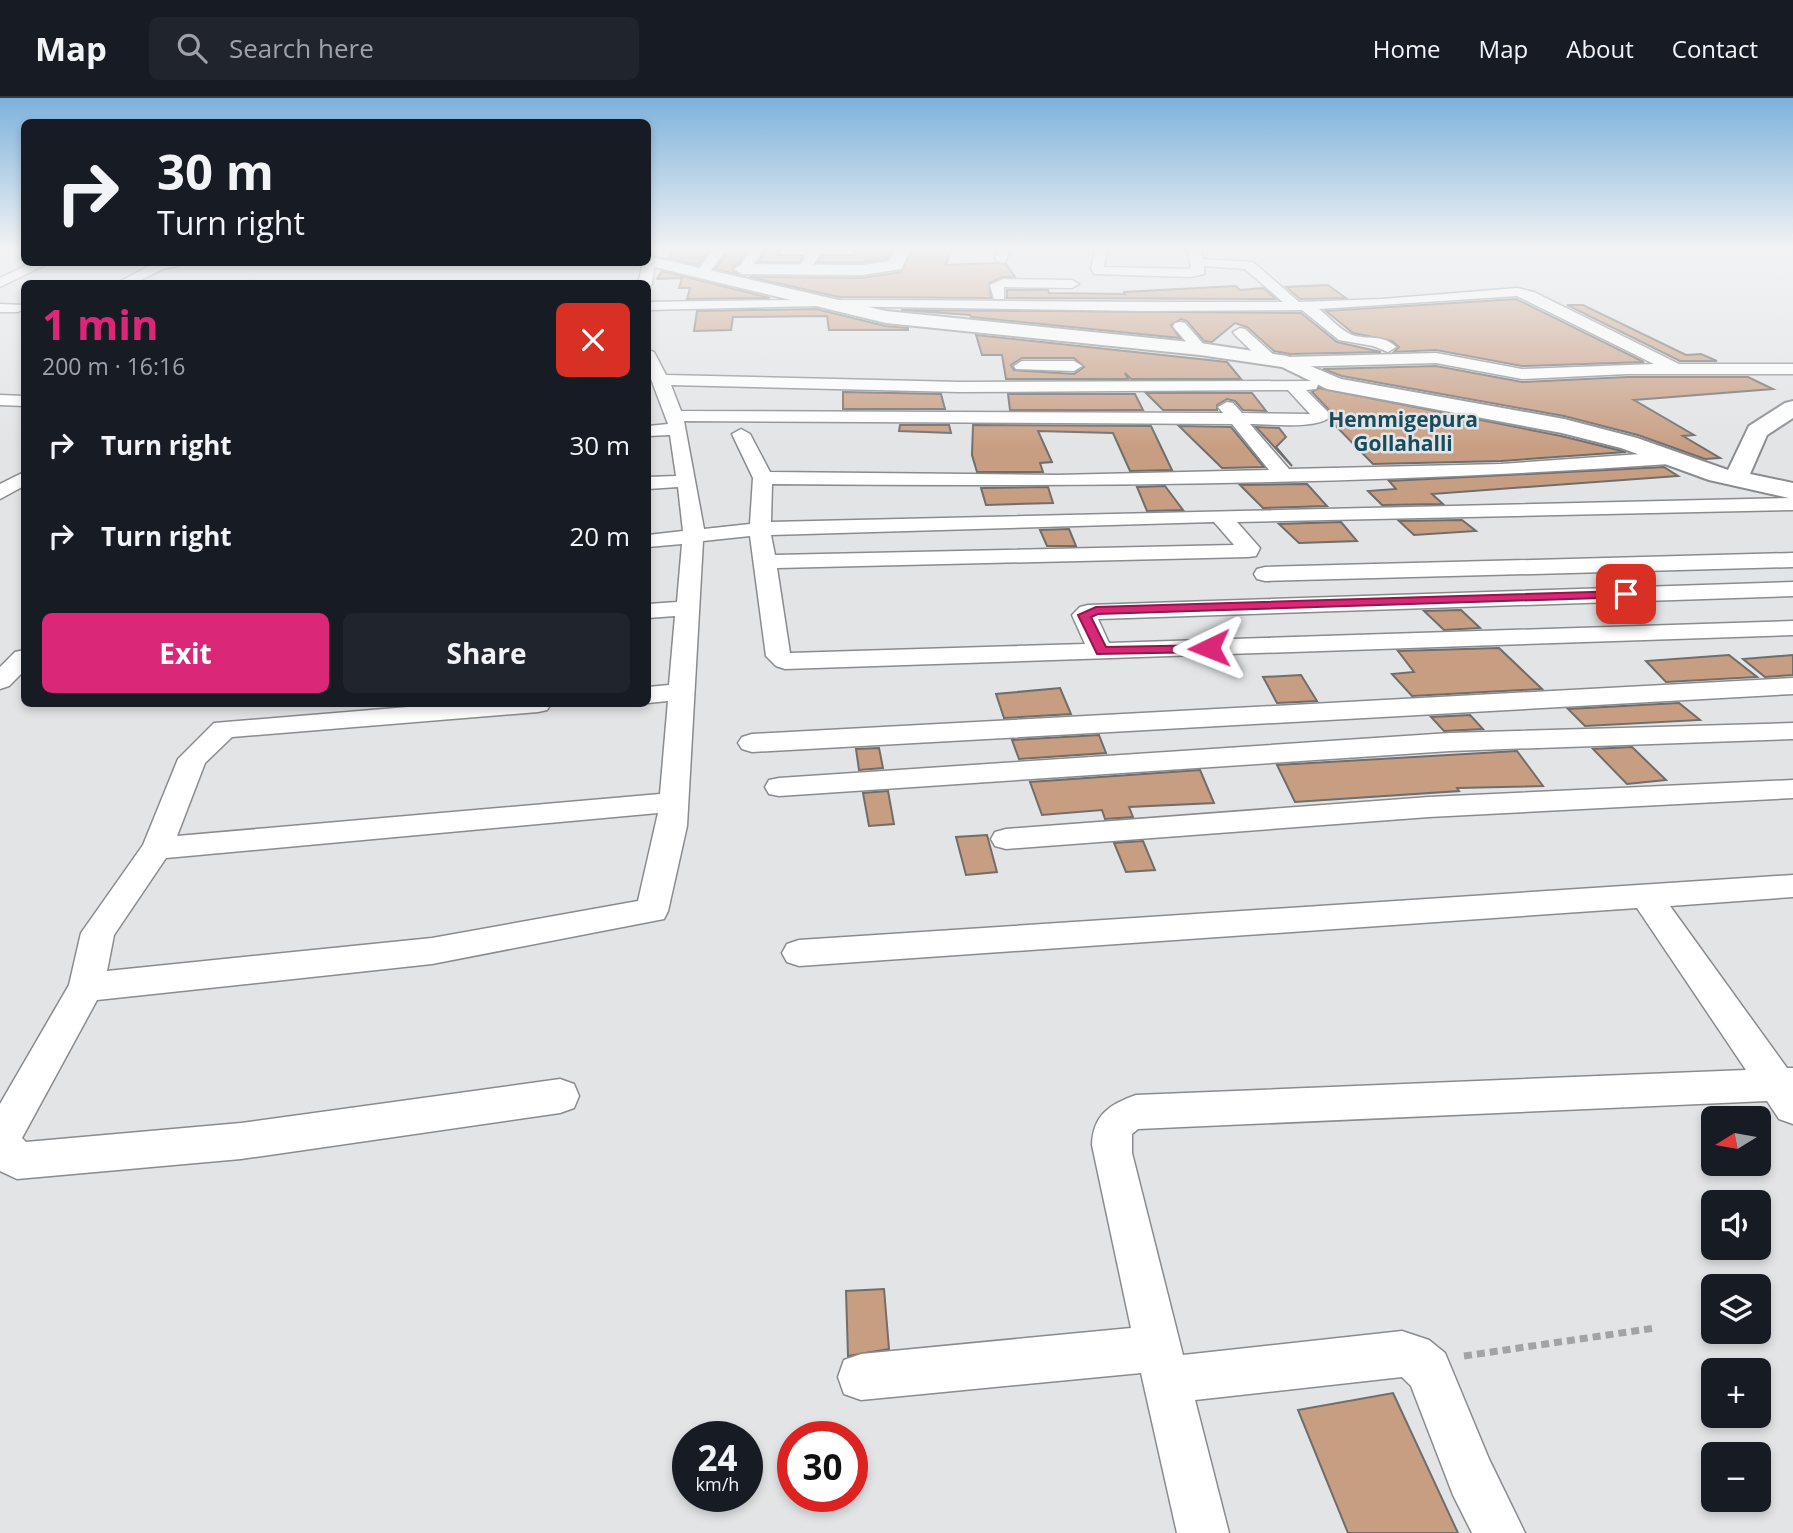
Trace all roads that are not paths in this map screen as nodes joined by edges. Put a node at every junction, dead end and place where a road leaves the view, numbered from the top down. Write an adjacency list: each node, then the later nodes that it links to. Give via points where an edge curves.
1 (854, 314): 8 (street)
2 (1312, 314): 9 (street, via 1343,337 1378,340)
3 (1565, 314): 12 (street)
4 (651, 320): 5 (street)
5 (724, 320)
6 (1180, 326): 8 (street)
7 (1240, 332): 10 (street)
8 (1200, 349): 10 (street)
9 (1405, 359): 10 (street); 12 (street, via 1442,359 1515,373)
10 (1278, 360): 14 (street)
11 (1004, 366): 16 (street, via 1074,360)
12 (1676, 369): 13 (street)
13 (1793, 369)
14 (1335, 384): 15 (street); 28 (street, via 1564,426)
15 (1292, 385): 17 (street); 22 (street, via 1322,416)
16 (1080, 394): 17 (street); 18 (street)
17 (1110, 395): 22 (street, via 1221,403)
18 (666, 396): 22 (street); 23 (street); 33 (street)
19 (0, 400): 20 (street)
20 (21, 401)
21 (1793, 408): 31 (street, via 1757,431)
22 (1238, 417): 26 (street)
23 (651, 425)
24 (1319, 434): 26 (street)
25 (805, 435): 30 (street, via 734,434)
26 (1251, 435): 27 (street); 29 (street)
27 (975, 436)
28 (1669, 458): 29 (street, via 1501,470); 31 (street)
29 (1283, 475): 30 (street, via 1057,481)
30 (763, 478): 39 (street)
31 (1736, 479): 35 (street)
32 (21, 480): 36 (street)
33 (686, 481): 34 (street); 40 (street)
34 (651, 483)
35 (1793, 491)
36 (0, 493)
37 (1793, 504): 38 (street)
38 (1220, 516): 39 (street); 43 (street, via 1248,551)
39 (760, 529): 40 (street); 43 (street)
40 (693, 538): 41 (street); 46 (street)
41 (651, 541)
42 (1793, 560): 44 (street)
43 (767, 562): 49 (street, via 778,656 785,661)
44 (1265, 574)
45 (1793, 589): 49 (street, via 1088,612 1084,615)
46 (688, 608): 47 (street); 53 (street)
47 (651, 611)
48 (1793, 628): 49 (street)
49 (1101, 652)
50 (21, 660): 51 (street)
51 (0, 681)
52 (1793, 686): 57 (street)
53 (682, 692): 54 (street); 60 (street)
54 (651, 695)
55 (500, 707): 62 (street, via 224,729 192,759)
56 (1793, 731): 58 (street, via 1450,742)
57 (752, 743)
58 (779, 788)
59 (1793, 789): 61 (street, via 1429,807)
60 (674, 802): 62 (street); 66 (street, via 652,911 432,951)
61 (1006, 839)
62 (157, 848): 66 (street, via 99,933)
63 (1793, 886): 64 (street)
64 (1646, 897): 65 (street); 67 (street)
65 (799, 953)
66 (86, 987): 69 (street)
67 (1788, 1092): 70 (street, via 1136,1111 1122,1116 1113,1127 1112,1153)
68 (560, 1096): 69 (street, via 241,1141 31,1160 18,1161)
69 (0, 1141)
70 (1163, 1364): 71 (street); 72 (street); 73 (street, via 1402,1354 1422,1362)
71 (861, 1377)
72 (1203, 1533)
73 (1499, 1533)

